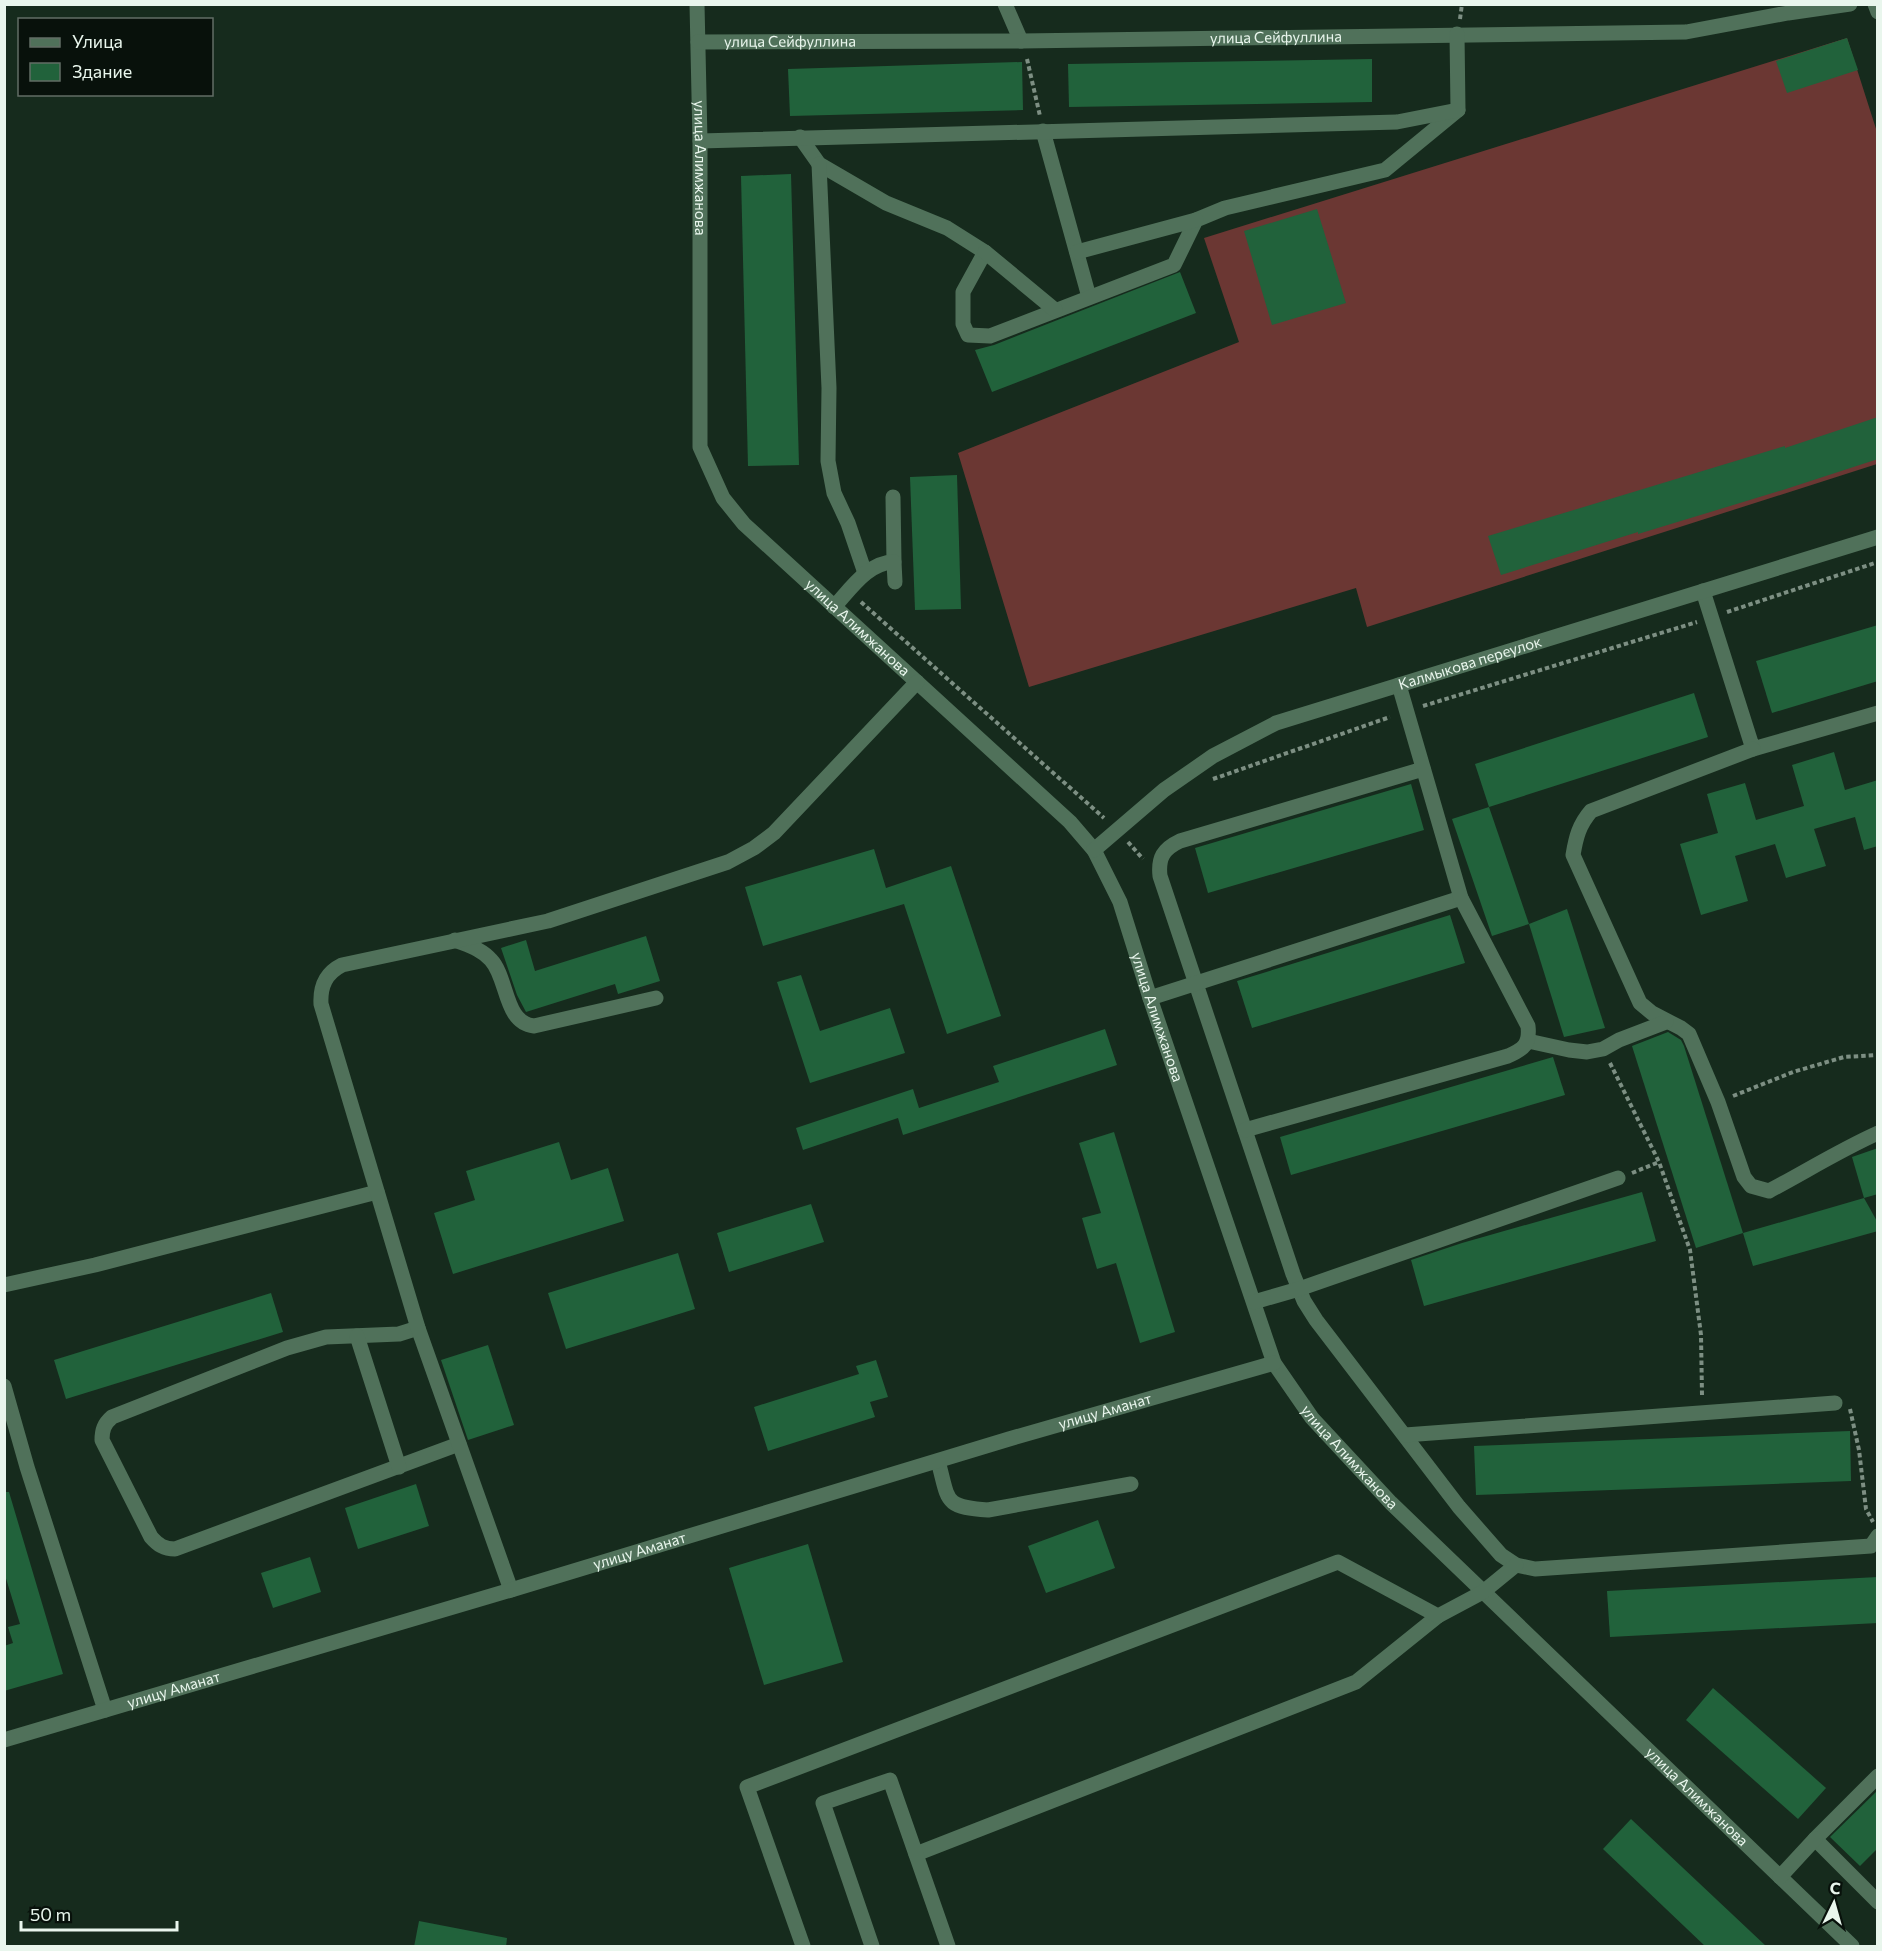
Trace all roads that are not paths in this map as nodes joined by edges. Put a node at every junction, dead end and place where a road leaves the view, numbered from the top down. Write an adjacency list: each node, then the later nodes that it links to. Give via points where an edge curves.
1 (697, 4): 8 (street, улица Алимжанова)
2 (1005, 4): 7 (street)
3 (1850, 4): 6 (street, улица Сейфуллина, via 1686,32)
4 (1875, 4): 5 (street)
5 (1878, 12)
6 (1457, 34): 7 (street, улица Сейфуллина); 9 (street)
7 (1020, 40): 8 (street, улица Сейфуллина)
8 (698, 42): 12 (street, улица Алимжанова)
9 (1458, 110): 10 (street, via 1396,122); 14 (street, via 1385,170 1225,208)
10 (1043, 131): 11 (street); 16 (street)
11 (800, 137): 12 (street); 13 (street)
12 (700, 141): 25 (street, улица Алимжанова, via 700,447 723,498 744,524)
13 (819, 164): 15 (street, via 886,203 947,228); 22 (street, via 829,388 828,461 834,493)
14 (1196, 220): 16 (street); 17 (street, via 1174,265)
15 (986, 252): 18 (street); 18 (street, via 963,292 963,324 968,335 990,336)
16 (1077, 252): 17 (street)
17 (1089, 297): 18 (street)
18 (1055, 310)
19 (893, 497): 21 (street)
20 (1878, 537): 24 (street, Калмыкова переулок)
21 (894, 562): 22 (street, via 884,562); 23 (street)
22 (865, 573): 25 (street)
23 (895, 582)
24 (1703, 591): 27 (street, Калмыкова переулок); 29 (street)
25 (834, 607): 26 (street, улица Алимжанова)
26 (917, 682): 31 (street, улица Алимжанова, via 1070,822); 33 (street, via 774,833 746,852 728,862 548,921)
27 (1399, 686): 30 (street); 31 (street, Калмыкова переулок, via 1276,723 1213,756 1164,790)
28 (1878, 713): 29 (street)
29 (1753, 749): 37 (street, via 1591,811 1576,836 1573,855 1641,1003)
30 (1423, 769): 32 (street); 34 (street, via 1170,845 1160,858 1160,876)
31 (1094, 850): 36 (street, улица Алимжанова, via 1120,902)
32 (1461, 898): 34 (street); 38 (street, via 1528,1026)
33 (454, 940): 35 (street, via 484,953 493,962 515,1016 527,1026); 42 (street, via 342,964 329,973 322,989 321,1004)
34 (1197, 983): 36 (street); 39 (street)
35 (656, 998)
36 (1150, 998): 45 (street, улица Алимжанова)
37 (1666, 1022): 38 (street, via 1587,1052); 40 (street, via 1689,1034 1744,1177 1751,1186 1769,1191 1849,1145)
38 (1528, 1041): 39 (street, via 1508,1056)
39 (1245, 1130): 44 (street)
40 (1878, 1133)
41 (1618, 1178): 44 (street)
42 (377, 1192): 43 (street); 46 (street)
43 (4, 1286)
44 (1299, 1289): 45 (street); 51 (street, via 1316,1320)
45 (1254, 1302): 48 (street, улица Алимжанова)
46 (418, 1328): 47 (street, via 399,1334); 52 (street)
47 (357, 1336): 54 (street); 54 (street, via 326,1337 286,1348 112,1417 105,1423 102,1440 151,1537 168,1549)
48 (1274, 1363): 53 (street, улицу Аманат); 59 (street, улица Алимжанова, via 1320,1427)
49 (4, 1386): 61 (street)
50 (1834, 1402): 51 (street)
51 (1405, 1435): 57 (street, via 1460,1507 1502,1555)
52 (459, 1444): 54 (street); 58 (street)
53 (938, 1461): 55 (street, via 948,1498 958,1507 972,1509 988,1510); 58 (street, улицу Аманат)
54 (399, 1467)
55 (1131, 1484)
56 (1878, 1536): 57 (street, via 1871,1546 1535,1569)
57 (1516, 1565): 59 (street)
58 (511, 1590): 61 (street, улицу Аманат)
59 (1483, 1592): 60 (street); 66 (street, улица Алимжанова)
60 (1438, 1616): 65 (street, via 1356,1682); 68 (street, via 1338,1562 747,1787)
61 (105, 1710): 62 (street, улицу Аманат)
62 (4, 1740)
63 (1878, 1776): 64 (street)
64 (1815, 1839): 66 (street); 67 (street)
65 (916, 1854): 69 (street, via 890,1780 823,1803); 70 (street)
66 (1780, 1877): 71 (street, улица Алимжанова)
67 (1878, 1902)
68 (803, 1947)
69 (872, 1947)
70 (948, 1947)
71 (1852, 1947)

